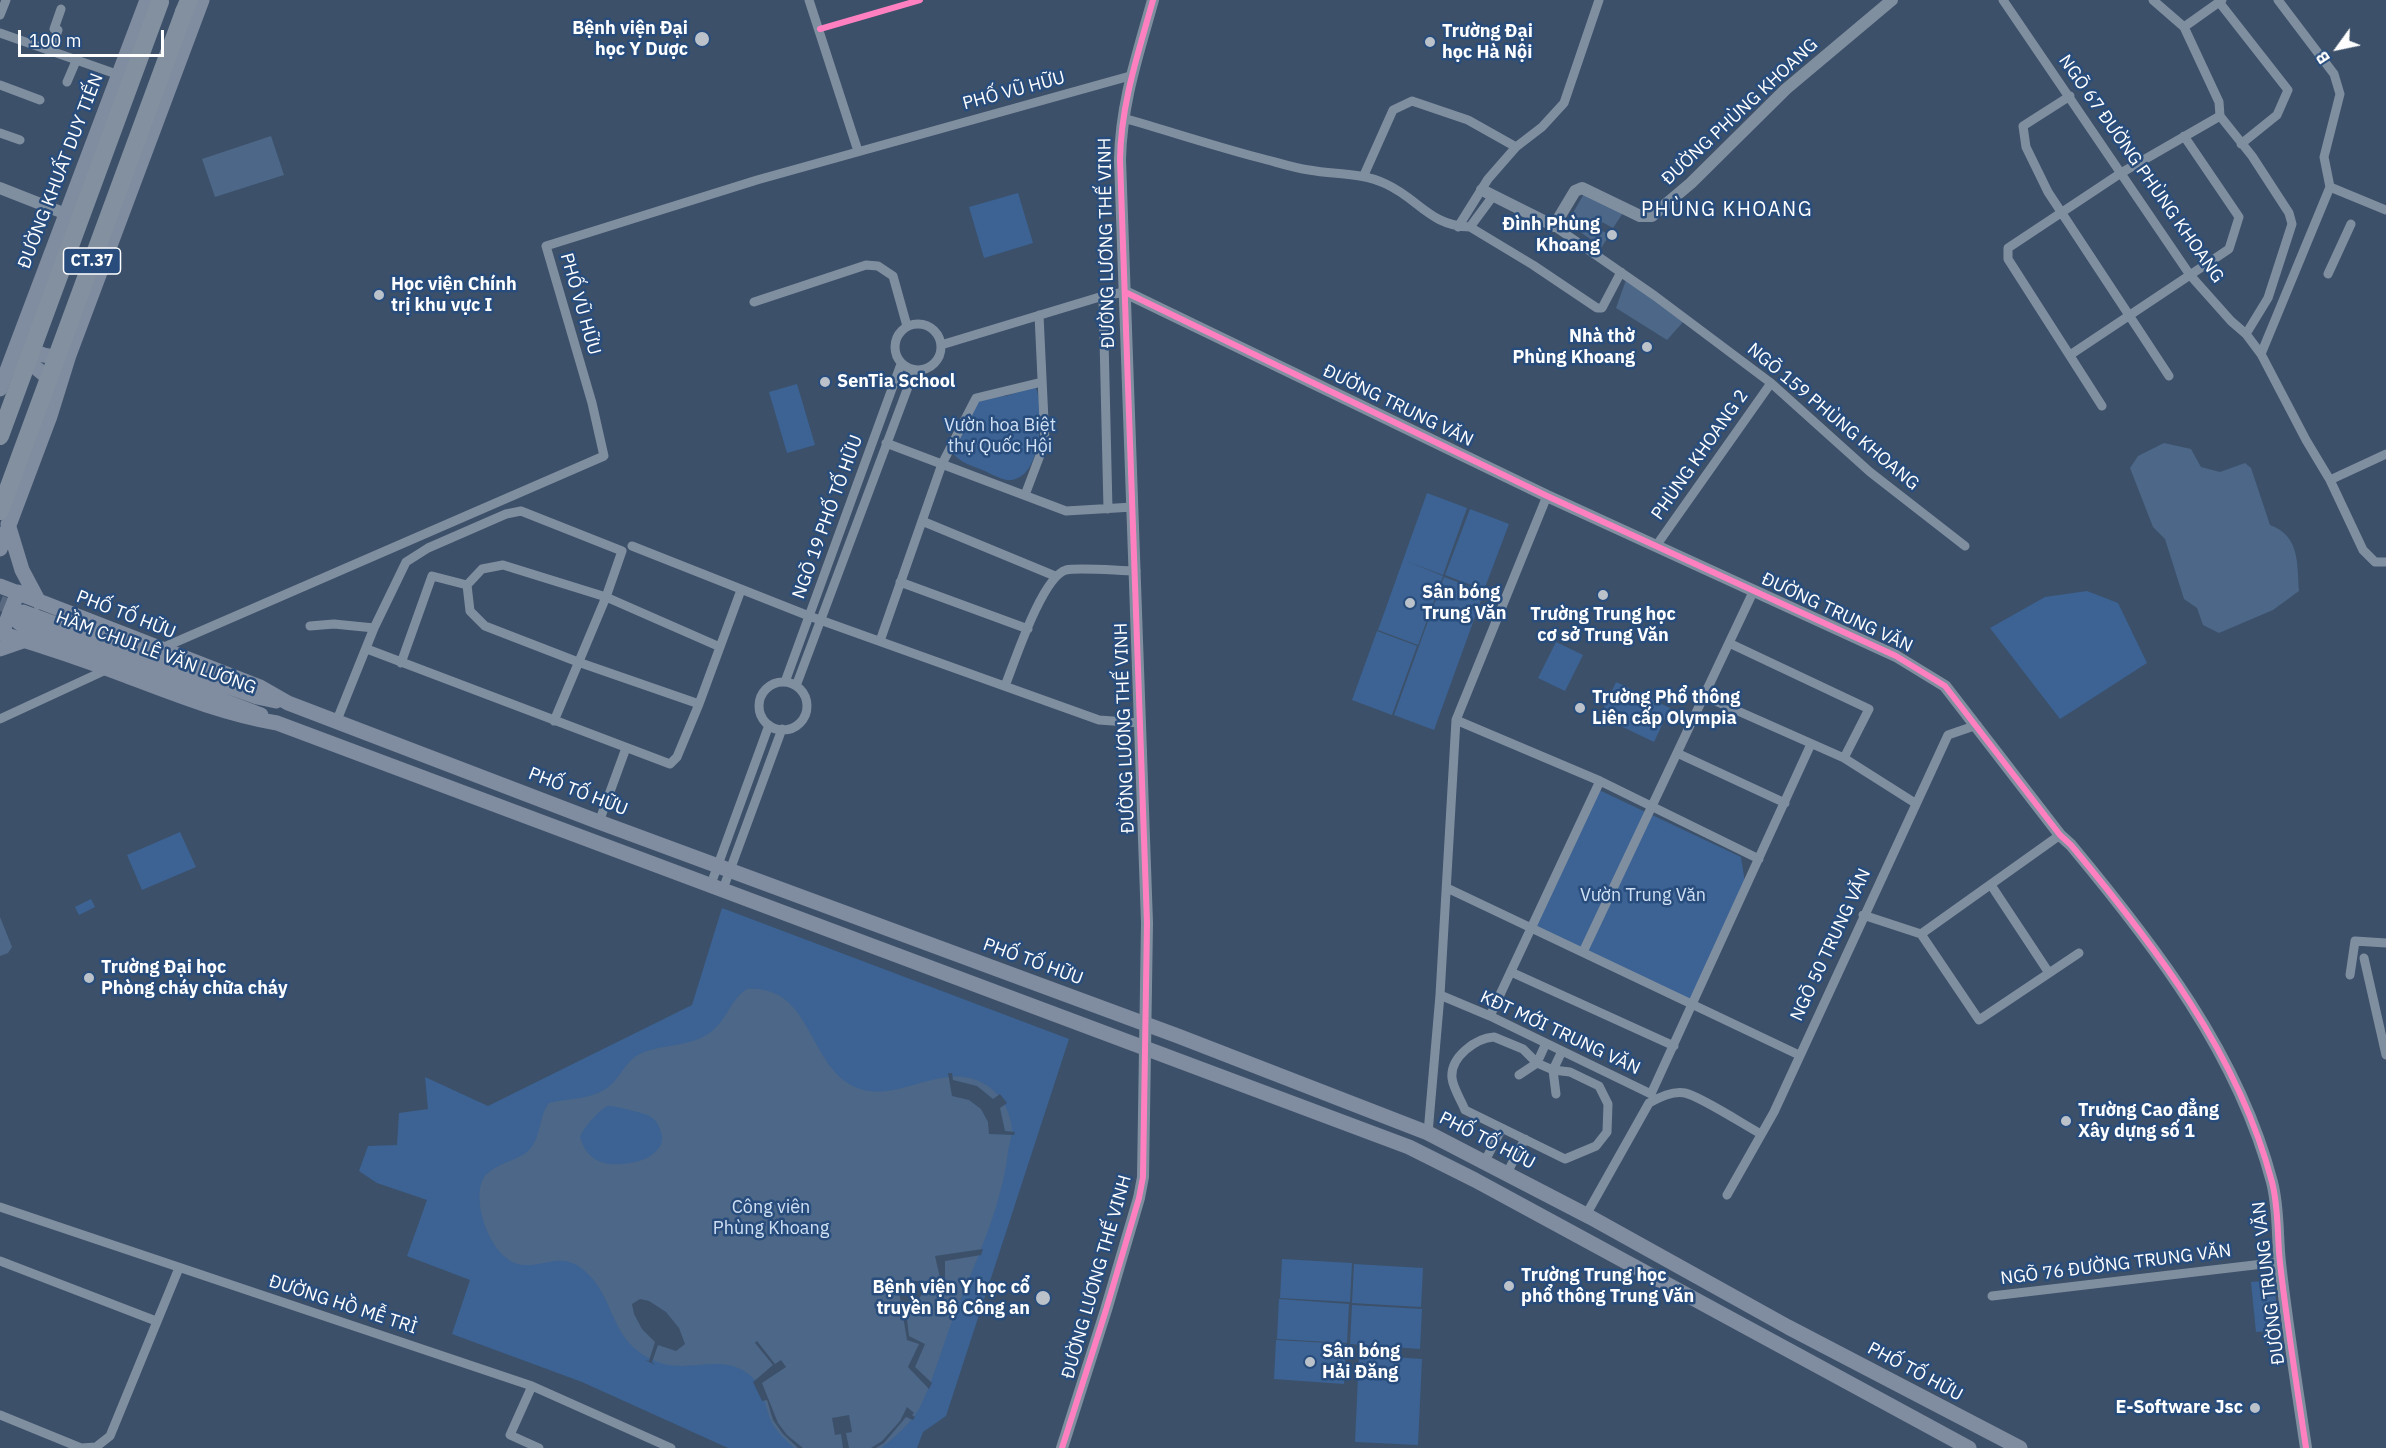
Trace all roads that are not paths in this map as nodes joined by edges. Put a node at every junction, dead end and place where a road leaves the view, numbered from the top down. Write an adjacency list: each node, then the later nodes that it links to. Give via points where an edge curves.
1 (6, 0): 14 (street)
2 (202, 0): 13 (main road)
3 (809, 0): 32 (street)
4 (1153, 0): 20 (street, ĐƯỜNG LƯƠNG THẾ VINH)
5 (1599, 0): 31 (street, via 1564,104)
6 (1892, 0): 42 (street, ĐƯỜNG PHÙNG KHOANG, via 1786,89 1652,216 1640,216 1582,188 1575,191)
7 (2003, 0): 23 (street, NGÕ 67 ĐƯỜNG PHÙNG KHOANG)
8 (2153, 0): 15 (street)
9 (2278, 0): 35 (street, via 2334,74 2340,94 2324,158)
10 (2221, 1): 15 (street); 30 (street, via 2288,90 2277,115)
11 (154, 2): 13 (main road); 19 (main road, ĐƯỜNG KHUẤT DUY TIẾN); 69 (highway, CT.37, bridge)
12 (61, 9): 17 (street)
13 (188, 10): 58 (main road); 78 (highway, CT.37, bridge)
14 (0, 15)
15 (2184, 27): 25 (street, via 2219,102)
16 (0, 33): 17 (street)
17 (51, 52): 18 (street)
18 (76, 61): 19 (street); 21 (street)
19 (119, 75): 40 (main road, ĐƯỜNG KHUẤT DUY TIẾN)
20 (1130, 76): 26 (street, ĐƯỜNG LƯƠNG THẾ VINH); 32 (street, PHỐ VŨ HỮU)
21 (67, 82)
22 (0, 84): 24 (street)
23 (2070, 96): 33 (street, NGÕ 67 ĐƯỜNG PHÙNG KHOANG); 39 (street, via 2023,126 2026,147)
24 (40, 100)
25 (2220, 116): 28 (street); 30 (street)
26 (1123, 118): 34 (street, via 1309,170); 48 (street, ĐƯỜNG LƯƠNG THẾ VINH, via 1120,160)
27 (0, 133): 29 (street)
28 (2184, 136): 33 (street); 47 (street, via 2239,217 2229,249)
29 (20, 140)
30 (2241, 144): 55 (street, via 2289,213 2292,224 2268,298)
31 (1516, 147): 34 (street, via 1468,120 1412,101 1394,110); 37 (street, via 1488,179)
32 (858, 152): 104 (street, PHỐ VŨ HỮU, via 546,246 604,456)
33 (2121, 173): 39 (street); 47 (street, NGÕ 67 ĐƯỜNG PHÙNG KHOANG)
34 (1364, 175): 43 (street, via 1407,196 1435,219)
35 (2330, 187): 38 (street); 57 (street)
36 (0, 188): 40 (street)
37 (1487, 193): 42 (street); 43 (street); 44 (street)
38 (2386, 210)
39 (2061, 211): 52 (street); 59 (street, via 2008,248 2008,259)
40 (66, 214): 54 (main road, ĐƯỜNG KHUẤT DUY TIẾN)
41 (2351, 224): 46 (street)
42 (1554, 226): 45 (street)
43 (1458, 227): 44 (street)
44 (1470, 227): 45 (street, via 1597,308 1602,308)
45 (1621, 272): 65 (street, NGÕ 159 PHÙNG KHOANG)
46 (2328, 274)
47 (2190, 276): 52 (street); 55 (street, NGÕ 67 ĐƯỜNG PHÙNG KHOANG)
48 (1125, 292): 49 (street); 75 (street, ĐƯỜNG TRUNG VĂN); 76 (street, ĐƯỜNG LƯƠNG THẾ VINH)
49 (1103, 296): 51 (street); 77 (street)
50 (754, 302): 53 (street, via 866,265 878,266 893,276)
51 (1039, 315): 56 (street); 64 (street)
52 (2128, 316): 59 (street); 63 (street)
53 (907, 326): 56 (street, via 925,325 933,329); 60 (street, via 900,331 894,348)
54 (20, 334): 58 (main road, via 38,354); 61 (main road, ĐƯỜNG KHUẤT DUY TIẾN)
55 (2246, 334): 57 (street, NGÕ 67 ĐƯỜNG PHÙNG KHOANG)
56 (941, 345): 62 (street, via 932,366)
57 (2261, 354): 73 (street, NGÕ 67 ĐƯỜNG PHÙNG KHOANG)
58 (69, 355): 66 (main road)
59 (2070, 355): 68 (street)
60 (901, 364): 62 (street); 95 (street, NGÕ 19 PHỐ TỐ HỮU)
61 (9, 366): 66 (main road, via 35,367); 67 (main road, ĐƯỜNG KHUẤT DUY TIẾN)
62 (914, 371): 70 (street, NGÕ 19 PHỐ TỐ HỮU)
63 (2169, 376)
64 (1042, 382): 72 (street, via 976,398); 74 (street, via 1046,442)
65 (1771, 383): 81 (street, PHÙNG KHOANG 2); 82 (street, NGÕ 159 PHÙNG KHOANG, via 1870,472)
66 (60, 387): 78 (main road)
67 (0, 389)
68 (2102, 406)
69 (0, 436)
70 (886, 443): 72 (street); 96 (street, NGÕ 19 PHỐ TỐ HỮU)
71 (2386, 454): 73 (street)
72 (942, 464): 74 (street); 79 (street)
73 (2330, 480): 84 (street, NGÕ 67 ĐƯỜNG PHÙNG KHOANG, via 2363,550 2375,562)
74 (1025, 495): 77 (street, via 1066,511)
75 (1547, 496): 81 (street, ĐƯỜNG TRUNG VĂN); 117 (street)
76 (1133, 507): 77 (street); 85 (street, ĐƯỜNG LƯƠNG THẾ VINH)
77 (1108, 508)
78 (4, 518): 83 (main road); 94 (main road, via 22,570)
79 (922, 521): 86 (street); 87 (street)
80 (632, 546): 90 (street)
81 (1656, 546): 91 (street, ĐƯỜNG TRUNG VĂN)
82 (1965, 546)
83 (0, 549)
84 (2386, 562)
85 (1136, 571): 86 (street, via 1067,570); 120 (street, ĐƯỜNG LƯƠNG THẾ VINH)
86 (1055, 576): 99 (street)
87 (900, 582): 99 (street); 101 (street)
88 (467, 585): 93 (street, via 482,569 503,564); 106 (street, via 470,611 485,626); 107 (street, via 432,576)
89 (0, 586): 92 (main road, PHỐ TỐ HỮU)
90 (741, 590): 95 (street); 103 (street)
91 (1754, 590): 102 (street); 122 (street, ĐƯỜNG TRUNG VĂN, via 1896,656 1945,686)
92 (18, 592): 94 (main road, PHỐ TỐ HỮU); 100 (main road)
93 (606, 597): 98 (street, via 622,551 521,511 428,548 406,562); 103 (street); 106 (street)
94 (39, 602): 104 (main road, PHỐ TỐ HỮU)
95 (809, 616): 96 (street); 109 (street, NGÕ 19 PHỐ TỐ HỮU)
96 (821, 620): 101 (street); 110 (street, NGÕ 19 PHỐ TỐ HỮU)
97 (310, 626): 98 (street)
98 (374, 628): 105 (street)
99 (1028, 629): 111 (street)
100 (1, 638): 108 (main road, via 26,640)
101 (880, 641): 111 (street)
102 (1729, 644): 112 (street); 127 (street, via 1869,708)
103 (720, 647): 114 (street)
104 (160, 649): 113 (main road, PHỐ TỐ HỮU, via 260,687)
105 (367, 649): 107 (street); 116 (street)
106 (578, 662): 114 (street); 118 (street)
107 (400, 663): 118 (street)
108 (108, 669): 115 (street); 119 (main road, via 241,717)
109 (785, 682): 110 (street); 121 (street, via 773,684 760,698 760,711)
110 (796, 686): 123 (street, via 805,698 805,713 796,725)
111 (1005, 686): 120 (street, via 1099,720)
112 (1704, 696): 124 (street); 126 (street)
113 (288, 703): 116 (main road, PHỐ TỐ HỮU); 119 (main road, HẦM CHUI LÊ VĂN LƯƠNG, via 257,697 21,617)
114 (699, 704): 125 (street, via 677,757 670,764)
115 (0, 719)
116 (337, 720): 132 (main road, PHỐ TỐ HỮU)
117 (1456, 720): 128 (street); 138 (street)
118 (554, 721): 125 (street)
119 (277, 723): 137 (main road)
120 (1140, 723): 152 (street, ĐƯỜNG LƯƠNG THẾ VINH, via 1147,923)
121 (769, 725): 123 (street); 135 (street)
122 (1977, 725): 130 (street, NGÕ 50 TRUNG VĂN, via 1947,735); 133 (street, ĐƯỜNG TRUNG VĂN)
123 (782, 729): 135 (street)
124 (1811, 744): 127 (street); 129 (street, KĐT MỚI TRUNG VĂN)
125 (626, 748): 132 (street)
126 (1677, 753): 129 (street); 131 (street)
127 (1844, 758): 130 (street)
128 (1600, 781): 131 (street); 140 (street)
129 (1785, 803): 134 (street, KĐT MỚI TRUNG VĂN)
130 (1915, 803): 139 (street, NGÕ 50 TRUNG VĂN)
131 (1651, 808): 134 (street); 143 (street)
132 (598, 822): 135 (main road, PHỐ TỐ HỮU)
133 (2060, 835): 136 (street); 174 (street, ĐƯỜNG TRUNG VĂN, via 2136,925 2205,1025 2232,1075 2272,1183)
134 (1759, 859): 150 (street, KĐT MỚI TRUNG VĂN)
135 (724, 869): 137 (street); 152 (main road, PHỐ TỐ HỮU)
136 (1991, 885): 141 (street); 147 (street)
137 (717, 887): 155 (main road)
138 (1447, 888): 140 (street); 149 (street)
139 (1863, 915): 141 (street); 158 (street, NGÕ 50 TRUNG VĂN)
140 (1532, 928): 143 (street); 146 (street)
141 (1921, 934): 147 (street, via 1979,1020)
142 (2386, 943): 148 (street, via 2355,940)
143 (1583, 952): 150 (street)
144 (2079, 953): 147 (street)
145 (2364, 958): 157 (street)
146 (1511, 972): 151 (street); 154 (street, KĐT MỚI TRUNG VĂN)
147 (2049, 973)
148 (2350, 975)
149 (1440, 995): 151 (street, KĐT MỚI TRUNG VĂN); 164 (street)
150 (1693, 1004): 154 (street, KĐT MỚI TRUNG VĂN); 158 (street)
151 (1490, 1016): 153 (street, KĐT MỚI TRUNG VĂN)
152 (1146, 1025): 155 (street, ĐƯỜNG LƯƠNG THẾ VINH); 164 (main road, PHỐ TỐ HỮU)
153 (1546, 1043): 156 (street, KĐT MỚI TRUNG VĂN); 159 (street)
154 (1674, 1046): 156 (street, KĐT MỚI TRUNG VĂN, via 1651,1094)
155 (1146, 1049): 172 (main road, via 1409,1147); 184 (street, ĐƯỜNG LƯƠNG THẾ VINH, via 1143,1177 1139,1198)
156 (1563, 1052): 160 (street)
157 (2386, 1054)
158 (1799, 1055): 165 (street, NGÕ 50 TRUNG VĂN)
159 (1538, 1063): 160 (street); 161 (street); 163 (street, via 1523,1049 1494,1037 1468,1047 1456,1063 1452,1077 1465,1110)
160 (1553, 1071): 162 (street); 166 (street, via 1570,1072 1599,1086 1608,1104 1606,1132 1596,1146 1565,1159)
161 (1518, 1075)
162 (1556, 1094)
163 (1502, 1128): 166 (street); 167 (street)
164 (1428, 1133): 167 (main road, PHỐ TỐ HỮU)
165 (1761, 1134): 169 (street, NGÕ 50 TRUNG VĂN); 171 (street, via 1687,1094 1661,1097 1649,1103)
166 (1525, 1139): 168 (street)
167 (1485, 1161): 168 (main road, PHỐ TỐ HỮU)
168 (1507, 1173): 171 (main road, PHỐ TỐ HỮU)
169 (1727, 1195)
170 (0, 1207): 175 (street, ĐƯỜNG HỒ MỄ TRÌ)
171 (1588, 1216): 172 (main road); 179 (main road, PHỐ TỐ HỮU)
172 (1579, 1235): 181 (main road)
173 (0, 1262): 177 (street)
174 (2280, 1262): 176 (street, NGÕ 76 ĐƯỜNG TRUNG VĂN); 187 (street, ĐƯỜNG TRUNG VĂN)
175 (179, 1268): 177 (street); 178 (street, ĐƯỜNG HỒ MỄ TRÌ)
176 (1992, 1296)
177 (156, 1321): 180 (street, via 110,1436 96,1447 81,1448)
178 (532, 1386): 182 (street, via 510,1435); 183 (street, ĐƯỜNG HỒ MỄ TRÌ)
179 (1940, 1408): 181 (main road); 186 (main road, PHỐ TỐ HỮU)
180 (0, 1415)
181 (1931, 1428): 185 (main road)
182 (539, 1448)
183 (671, 1448)
184 (1062, 1448)
185 (1969, 1448)
186 (2020, 1448)
187 (2306, 1448)

